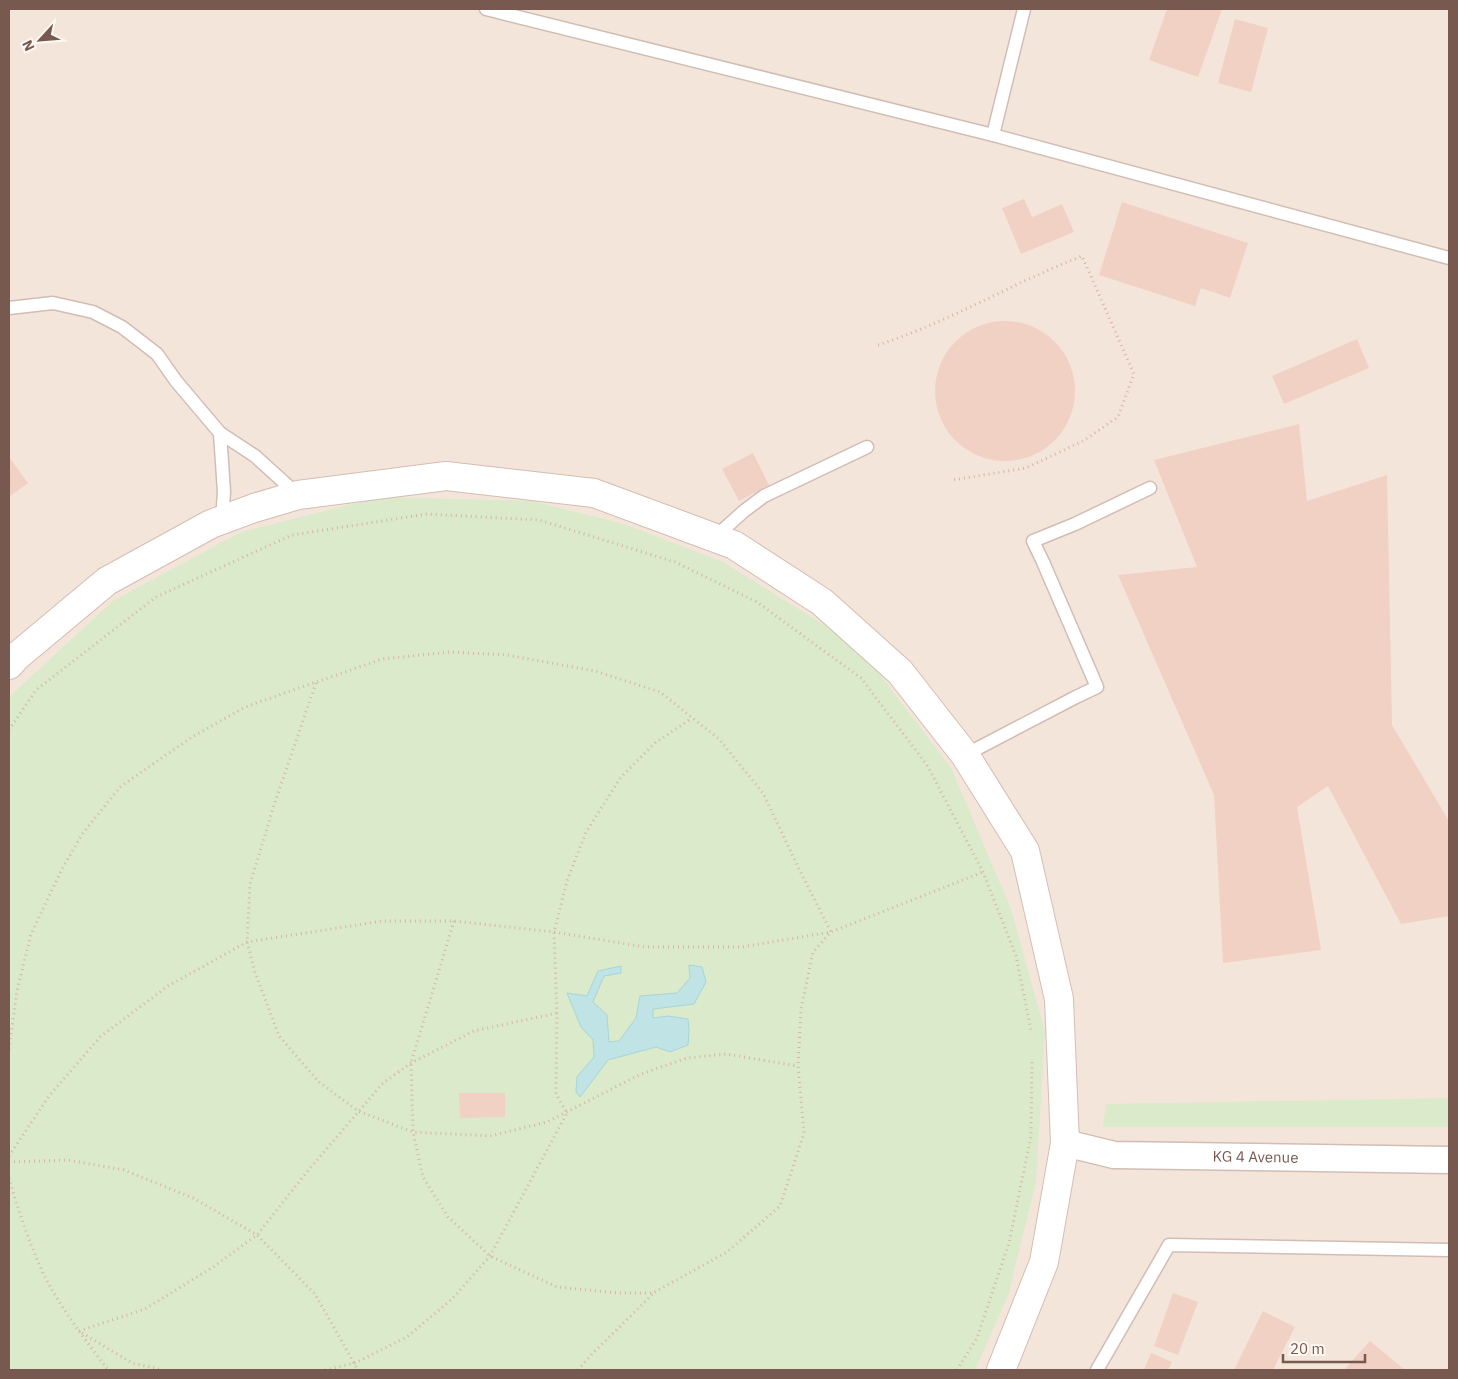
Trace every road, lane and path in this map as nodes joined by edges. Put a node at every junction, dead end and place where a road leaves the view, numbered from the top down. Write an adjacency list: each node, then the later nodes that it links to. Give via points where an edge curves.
1 (486, 9): 3 (lane)
2 (1024, 9): 3 (lane)
3 (993, 136): 4 (lane)
4 (1449, 258)
5 (9, 308): 7 (lane, via 53,303 93,312 122,327 157,354)
6 (878, 345): 9 (path, via 1082,256 1134,374 1118,417 1083,441 1026,468)
7 (220, 433): 11 (lane, via 255,456); 12 (lane, via 223,519)
8 (867, 447): 13 (lane, via 764,496)
9 (953, 480)
10 (1150, 488): 18 (lane, via 1033,541 1097,687)
11 (298, 495): 12 (main road); 13 (main road, via 446,476 594,493)
12 (211, 524): 14 (main road, via 107,581)
13 (714, 538): 18 (main road, via 734,546 822,602 900,672)
14 (11, 662)
15 (316, 683): 16 (path, via 382,659 450,652 506,655 595,670 660,692); 23 (path, via 250,884); 26 (path, via 244,707 192,737 120,787 83,833 30,934 16,991)
16 (692, 718): 21 (path, via 655,743 621,777 586,832 567,882); 22 (path, via 719,739 763,792)
17 (9, 730): 19 (path, via 36,690 156,597 292,535 427,514 538,520 692,570 757,602 861,678 927,765)
18 (965, 755): 33 (main road, via 1025,851 1059,999)
19 (983, 872): 22 (path); 25 (path, via 1016,956)
20 (454, 921): 21 (path); 23 (path, via 383,921); 28 (path)
21 (554, 932): 22 (path, via 645,947 742,947); 24 (path)
22 (831, 932): 29 (path, via 813,952 801,1009)
23 (247, 942): 30 (path, via 279,1036 319,1082); 34 (path, via 168,986 100,1037 49,1096)
24 (557, 1013): 28 (path, via 474,1031); 31 (path, via 556,1094)
25 (1032, 1035)
26 (9, 1049)
27 (1032, 1053): 49 (path, via 1031,1136 1009,1243 977,1338)
28 (411, 1063): 30 (path, via 383,1083); 32 (path)
29 (798, 1066): 31 (path, via 726,1054 687,1058 641,1074); 41 (path, via 804,1133 780,1206 727,1252)
30 (358, 1111): 32 (path); 38 (path)
31 (567, 1113): 32 (path, via 547,1122 490,1136); 40 (path)
32 (412, 1132): 40 (path, via 423,1177 448,1217)
33 (1065, 1144): 35 (street, KG 4 Avenue, via 1114,1155); 50 (main road, via 1044,1262)
34 (9, 1156)
35 (1449, 1160)
36 (9, 1162): 38 (path, via 68,1160 124,1170 194,1198)
37 (9, 1178): 42 (path, via 44,1275)
38 (257, 1235): 42 (path, via 145,1309); 43 (path, via 315,1294)
39 (1449, 1250): 51 (lane, via 1169,1245)
40 (490, 1256): 41 (path, via 557,1287); 43 (path, via 452,1299 407,1338)
41 (654, 1294): 48 (path)
42 (79, 1331): 44 (path); 45 (path, via 132,1363)
43 (355, 1363): 46 (path); 47 (path)
44 (108, 1370)
45 (163, 1370)
46 (325, 1370)
47 (358, 1370)
48 (578, 1370)
49 (957, 1370)
50 (1002, 1370)
51 (1097, 1370)

